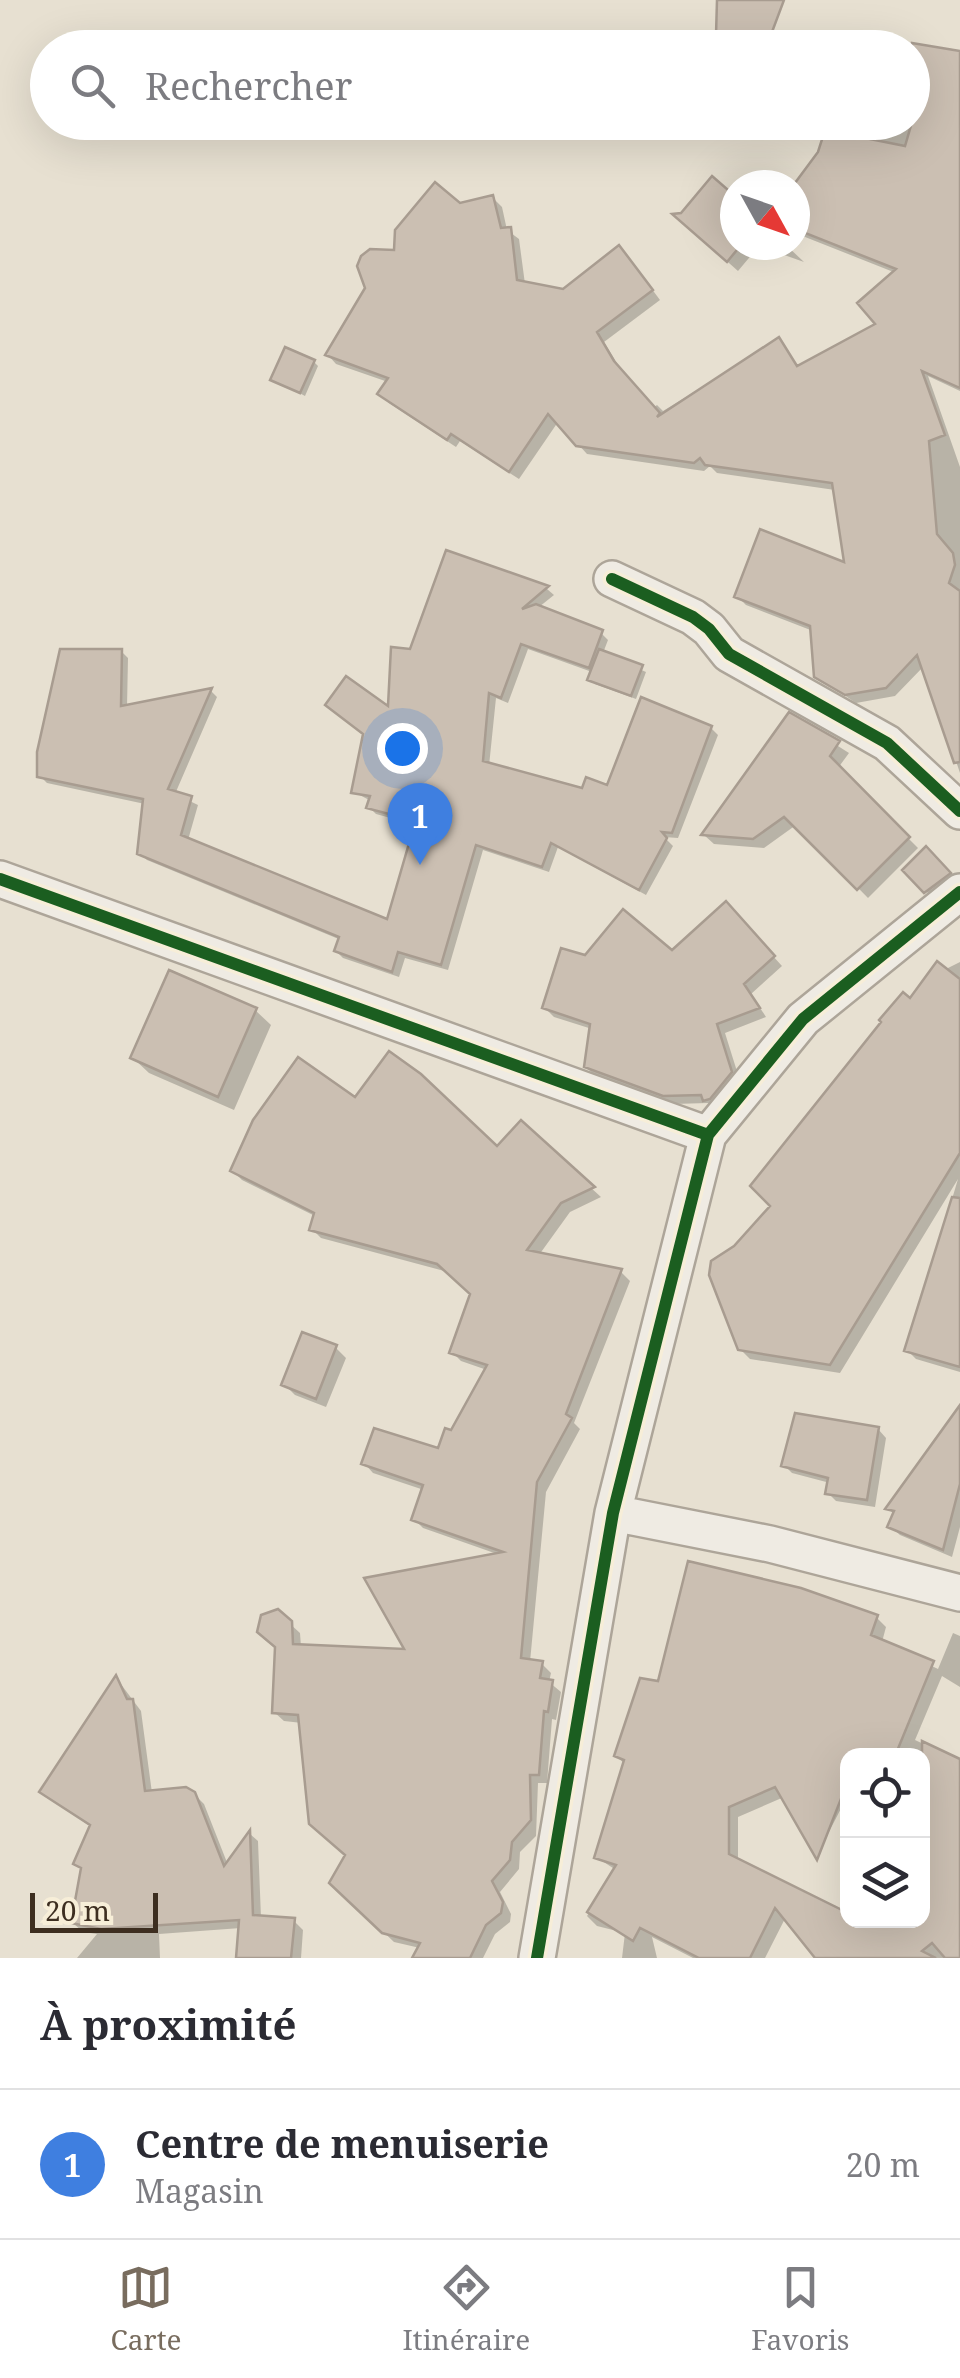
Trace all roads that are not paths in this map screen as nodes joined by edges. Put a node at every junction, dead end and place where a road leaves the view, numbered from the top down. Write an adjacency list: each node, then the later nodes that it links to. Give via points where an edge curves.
1 (612, 579): 2 (street, via 694,617 729,654 887,743)
2 (960, 811)
3 (0, 879): 5 (street)
4 (960, 892): 5 (street, via 803,1019)
5 (708, 1135): 6 (street)
6 (613, 1514): 7 (street, via 770,1544); 8 (street)
7 (960, 1592)
8 (536, 1958)

